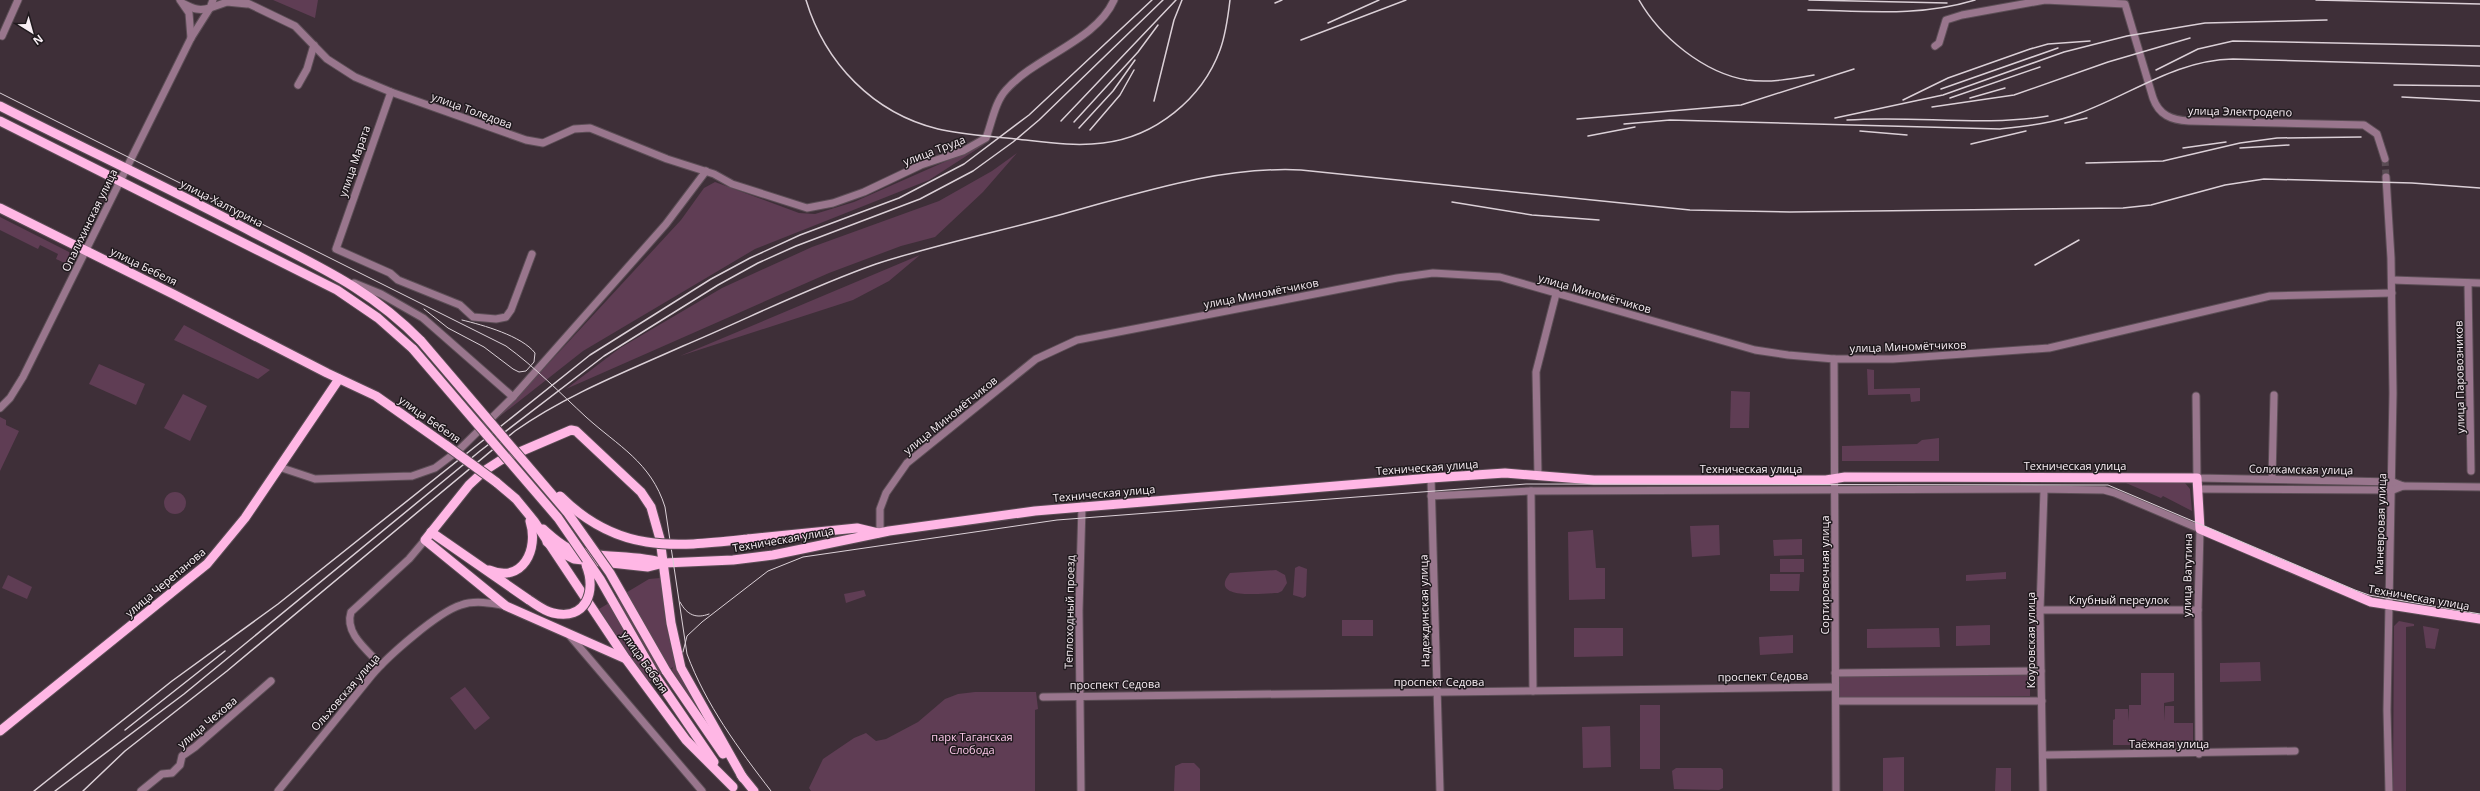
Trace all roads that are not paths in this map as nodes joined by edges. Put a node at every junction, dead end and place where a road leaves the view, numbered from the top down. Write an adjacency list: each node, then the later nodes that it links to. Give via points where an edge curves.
1 (18, 0): 8 (street)
2 (213, 0): 7 (street, Опалихинская улица)
3 (241, 0): 6 (street, улица Толедова)
4 (1114, 0): 18 (street, улица Труда, via 1102,20 1015,81 1000,99 986,138 963,151 920,165 833,203 807,208 732,184)
5 (182, 2): 7 (street, via 196,10); 9 (street, via 192,24)
6 (249, 4): 7 (street, via 227,2); 10 (street, улица Толедова, via 294,26)
7 (210, 8): 9 (street, Опалихинская улица)
8 (2, 36)
9 (191, 38): 17 (street, Опалихинская улица)
10 (314, 45): 12 (street, via 307,69); 13 (street, улица Толедова, via 327,59 355,77)
11 (1935, 46): 16 (street, улица Электродепо, via 1939,43 1946,20 1962,15 2045,0 2125,4 2156,107 2164,115 2189,121 2364,125 2376,134)
12 (298, 85)
13 (390, 92): 18 (street, улица Толедова, via 526,140 543,143 574,129 590,128 667,159); 23 (street, улица Марата, via 336,249 390,273 398,280 460,305 473,317 485,318 506,317)
14 (0, 106): 17 (main road, улица Халтурина)
15 (0, 121): 20 (main road)
16 (2384, 159)
17 (127, 168): 20 (street, Опалихинская улица); 24 (main road, улица Халтурина)
18 (706, 171): 34 (street, via 657,235)
19 (2386, 177): 25 (street, Маневровая улица)
20 (121, 180): 22 (street, Опалихинская улица); 59 (main road, bridge, via 337,290 378,318 413,349 525,477)
21 (0, 208): 22 (main road, улица Бебеля)
22 (86, 250): 31 (main road, улица Бебеля); 35 (street, Опалихинская улица, via 23,377 10,398)
23 (532, 254)
24 (344, 279): 34 (street, via 381,294 423,318); 37 (main road, улица Халтурина, bridge, via 387,309 421,342)
25 (2392, 280): 26 (street); 28 (street, Маневровая улица)
26 (2468, 283): 27 (street); 38 (street, улица Паровозников)
27 (2480, 283)
28 (2392, 293): 30 (street, улица Миномётчиков, via 2270,296 2049,348 2016,352 1893,359); 44 (street, Маневровая улица)
29 (1556, 294): 30 (street, улица Миномётчиков, via 1755,350); 39 (street, via 1536,372); 58 (street, улица Миномётчиков, via 1500,277 1433,273 1078,340 1036,359 908,463 886,492 880,509)
30 (1834, 359): 42 (street, Сортировочная улица)
31 (339, 379): 36 (main road, улица Черепанова); 54 (main road, улица Бебеля, bridge, via 376,396 496,482)
32 (2274, 395): 43 (street)
33 (2196, 396): 41 (street, улица Ватутина)
34 (513, 397): 36 (street, via 459,450 435,468 412,476 316,479)
35 (0, 408)
36 (279, 467): 82 (main road, улица Черепанова, via 245,518 207,564)
37 (533, 470): 58 (main road, bridge, via 584,517 612,533 629,539 674,546 856,528); 86 (main road, улица Бебеля, bridge, via 606,568 666,671 705,730)
38 (2471, 471)
39 (1538, 476): 40 (main road, Техническая улица, via 1505,473); 42 (main road, Техническая улица, via 1594,480)
40 (1431, 478): 52 (street, Надеждинская улица); 53 (main road, Техническая улица)
41 (2197, 478): 42 (main road, Техническая улица, via 1943,476); 43 (street, Соликамская улица); 47 (main road, улица Ватутина)
42 (1836, 479): 48 (street, Сортировочная улица)
43 (2272, 480): 44 (street, Соликамская улица)
44 (2393, 482): 45 (street, Соликамская улица); 50 (street, Маневровая улица)
45 (2403, 486): 46 (street, Соликамская улица); 50 (street, Соликамская улица)
46 (2480, 487)
47 (2198, 489): 50 (street, Соликамская улица); 56 (main road, улица Ватутина)
48 (1836, 490): 49 (street); 51 (street); 73 (street, Сортировочная улица)
49 (2044, 490): 56 (street, via 2104,490); 66 (street, Коуровская улица)
50 (2393, 490): 64 (street, Маневровая улица)
51 (1531, 491): 52 (street); 76 (street)
52 (1431, 496): 77 (street, Надеждинская улица)
53 (1082, 506): 58 (main road, Техническая улица, via 968,519); 78 (street, Теплоходный проезд)
54 (523, 507): 55 (main road, улица Бебеля); 63 (main road, via 534,538 530,555 519,567 505,573)
55 (534, 521): 61 (main road, улица Бебеля); 62 (main road, Техническая улица, via 552,538 569,548 650,559)
56 (2200, 529): 64 (main road, Техническая улица, via 2352,596); 67 (street, улица Ватутина)
57 (431, 532): 60 (main road); 62 (main road, улица Бебеля, via 468,485 484,471 501,460 571,430 576,431 646,499 657,524); 63 (main road)
58 (880, 533): 62 (main road, Техническая улица, via 759,557)
59 (571, 536): 63 (main road, bridge, via 586,563 592,581 589,597 584,605 571,613 555,614 529,600); 87 (main road, улица Бебеля, bridge, via 612,599 656,677)
60 (425, 540): 65 (main road); 71 (street, via 409,559 351,612 348,622 352,633)
61 (547, 542): 62 (main road, Техническая улица, via 574,559 648,567); 70 (main road, улица Бебеля)
62 (664, 564): 86 (main road, улица Бебеля, via 671,623 681,668)
63 (481, 567)
64 (2389, 604): 68 (main road, Техническая улица); 96 (street, Маневровая улица)
65 (506, 606): 69 (main road); 71 (street, Ольховская улица, via 474,603 455,607)
66 (2040, 610): 67 (street, Клубный переулок); 72 (street, Коуровская улица)
67 (2198, 610): 84 (street, улица Ватутина)
68 (2480, 619)
69 (570, 636): 70 (main road); 90 (street)
70 (626, 659): 87 (main road, улица Бебеля, via 686,740)
71 (381, 665): 89 (street, Ольховская улица)
72 (2041, 671): 73 (street); 81 (street, Коуровская улица)
73 (1835, 673): 75 (street, Сортировочная улица)
74 (271, 681): 88 (street, улица Чехова, via 182,756 180,765 172,773 162,774)
75 (1835, 686): 76 (street, проспект Седова); 80 (street, Сортировочная улица)
76 (1533, 691): 77 (street, проспект Седова)
77 (1437, 693): 78 (street, проспект Седова); 93 (street, Надеждинская улица)
78 (1080, 695): 79 (street, проспект Седова); 92 (street, Теплоходный проезд)
79 (1043, 697)
80 (1836, 701): 81 (street); 94 (street, Сортировочная улица)
81 (2042, 701): 85 (street, Коуровская улица)
82 (0, 731)
83 (2295, 751): 84 (street, Таёжная улица)
84 (2199, 754): 85 (street, Таёжная улица)
85 (2042, 755): 95 (street, Коуровская улица)
86 (743, 778): 91 (main road, улица Бебеля)
87 (734, 789)
88 (141, 791)
89 (278, 791)
90 (702, 791)
91 (754, 791)
92 (1081, 791)
93 (1440, 791)
94 (1836, 791)
95 (2043, 791)
96 (2389, 791)

